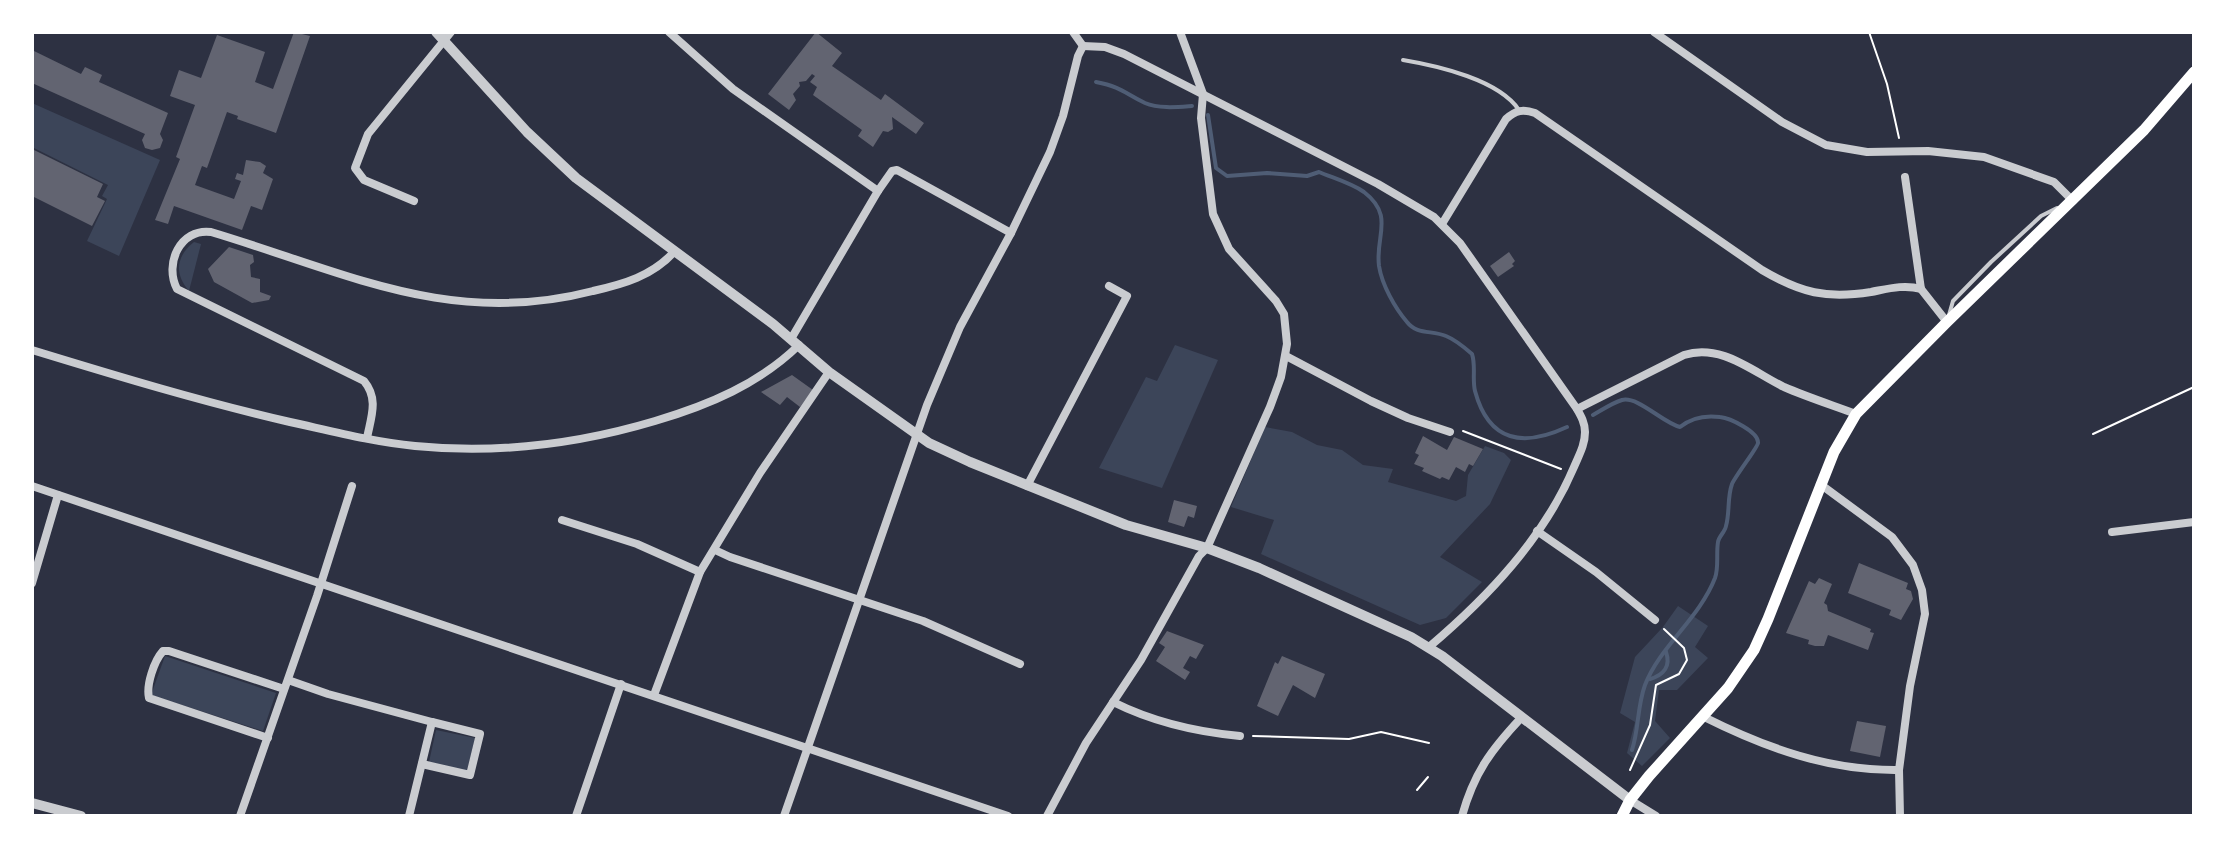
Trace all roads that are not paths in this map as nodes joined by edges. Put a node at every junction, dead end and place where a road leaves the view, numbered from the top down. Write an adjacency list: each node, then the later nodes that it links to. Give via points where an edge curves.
1 (669, 32): 12 (street, via 733,89)
2 (1073, 32): 6 (street)
3 (1180, 32): 9 (street)
4 (1654, 32): 14 (street, via 1810,138 1846,150 1961,153 2007,164 2054,182)
5 (443, 35): 13 (street, via 368,134 355,168 364,180); 17 (street, via 558,163)
6 (1083, 46): 9 (street, via 1124,54); 16 (street, via 1057,133)
7 (1403, 60): 10 (lane, via 1471,79 1507,95)
8 (2194, 72): 14 (main road)
9 (1203, 94): 15 (street, via 1378,184); 23 (street, via 1213,214 1229,249 1284,314)
10 (1520, 110): 15 (street, via 1506,119); 19 (street, via 1535,113 1796,288 1835,295)
11 (1905, 177): 19 (street)
12 (878, 191): 16 (street, via 897,170); 21 (street)
13 (414, 201)
14 (2073, 201): 20 (main road)
15 (1442, 224): 25 (street)
16 (1011, 233): 28 (street, via 952,344)
17 (674, 252): 21 (street); 29 (street, via 657,269 621,284 553,300 499,303 426,298 211,232 187,237 171,267 177,289 364,381 374,404)
18 (1109, 286): 33 (street, via 1127,296)
19 (1921, 289): 20 (street)
20 (1947, 322): 26 (main road)
21 (795, 342): 24 (street); 29 (street, via 774,368 731,392 605,435 483,448)
22 (32, 350): 29 (street, via 217,404)
23 (1286, 356): 27 (street, via 1371,401); 39 (street, via 1270,407)
24 (829, 372): 28 (street); 40 (street, via 734,512)
25 (1577, 409): 26 (street, via 1684,355 1703,351); 37 (street, via 1584,444)
26 (1856, 414): 30 (main road)
27 (1450, 432)
28 (916, 435): 33 (street); 44 (street)
29 (367, 438)
30 (1820, 484): 52 (main road, via 1754,650); 59 (street, via 1892,537 1913,565 1922,590 1925,614)
31 (32, 486): 34 (street)
32 (352, 486): 43 (street)
33 (1027, 486): 39 (street, via 1126,525)
34 (58, 495): 42 (street); 43 (street)
35 (562, 520): 41 (street)
36 (2194, 522): 38 (street)
37 (1537, 531): 45 (street); 46 (street, via 1488,593)
38 (2112, 532)
39 (1207, 548): 46 (street); 51 (street)
40 (715, 550): 41 (street); 44 (street)
41 (700, 572): 50 (street)
42 (32, 583)
43 (320, 583): 48 (street); 49 (street)
44 (860, 599): 47 (street); 57 (street)
45 (1655, 620)
46 (1429, 647): 53 (street)
47 (1020, 664)
48 (286, 684): 54 (street); 56 (street); 56 (street, via 166,651 151,678 147,693 152,700)
49 (621, 684): 50 (street); 65 (street)
50 (654, 695): 57 (street)
51 (1113, 702): 55 (street, via 1194,730); 68 (street)
52 (1704, 717): 59 (street, via 1798,756); 60 (main road)
53 (1521, 718): 60 (street); 69 (street, via 1480,768)
54 (432, 722): 58 (street); 58 (street, via 480,734 470,775)
55 (1240, 736)
56 (268, 738): 63 (street)
57 (808, 747): 66 (street); 67 (street)
58 (422, 764): 64 (street)
59 (1899, 770): 72 (street)
60 (1630, 800): 70 (main road); 71 (street)
61 (32, 803): 62 (street)
62 (81, 816)
63 (240, 816)
64 (409, 816)
65 (576, 816)
66 (784, 816)
67 (1008, 816)
68 (1047, 816)
69 (1462, 816)
70 (1622, 816)
71 (1656, 816)
72 (1900, 816)

